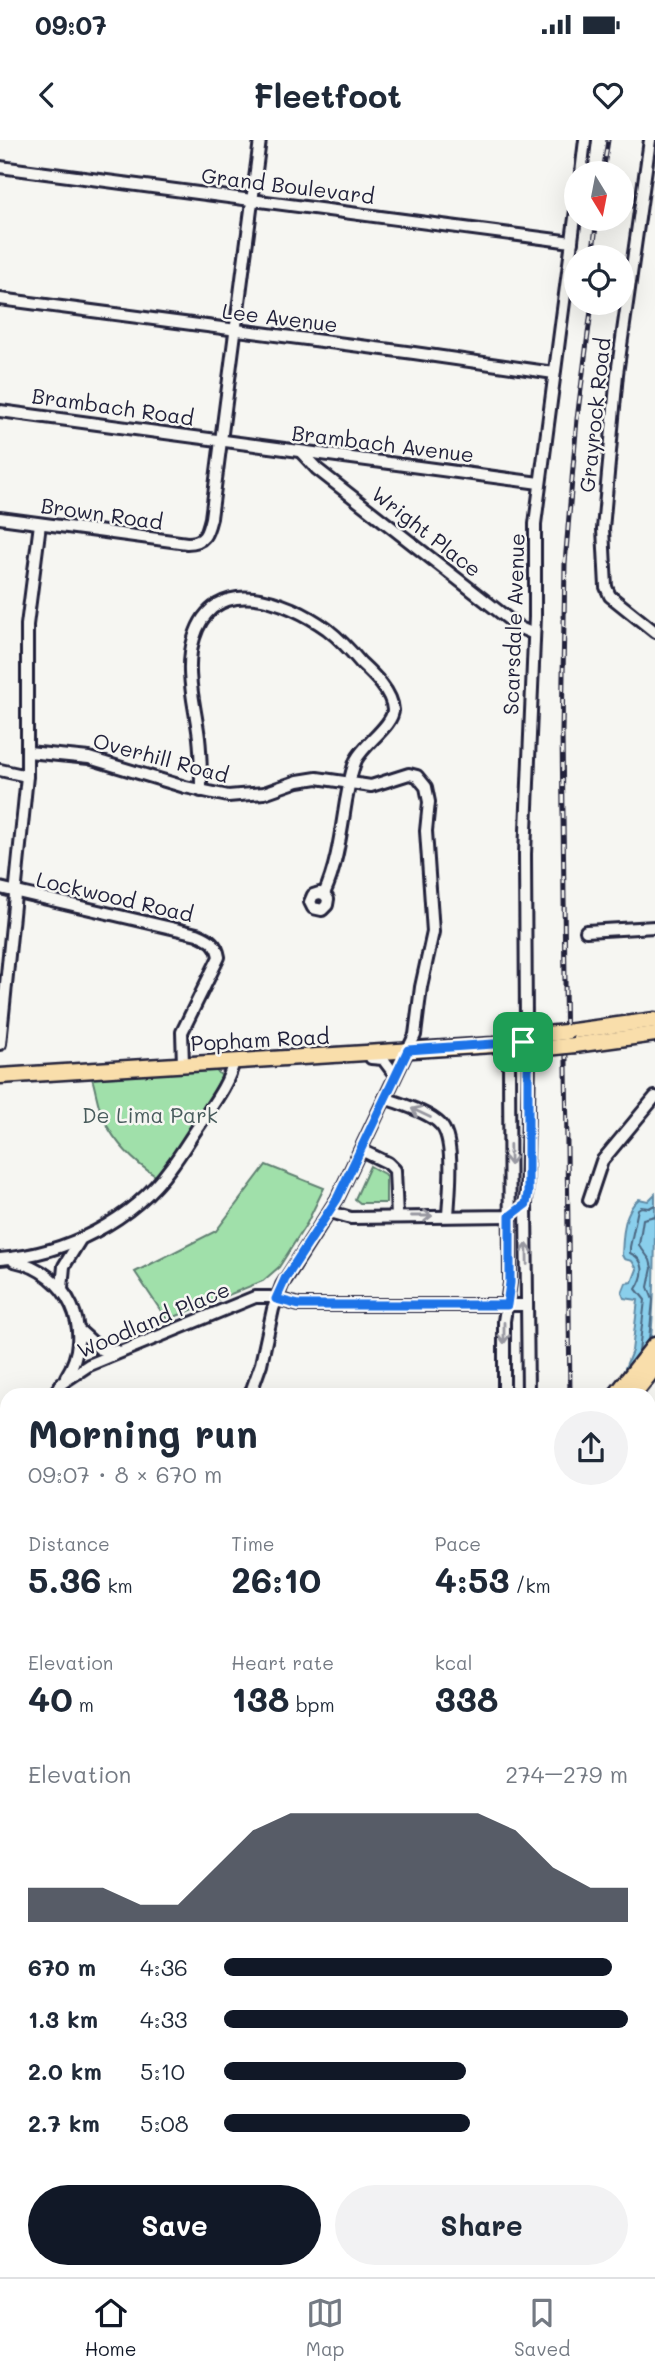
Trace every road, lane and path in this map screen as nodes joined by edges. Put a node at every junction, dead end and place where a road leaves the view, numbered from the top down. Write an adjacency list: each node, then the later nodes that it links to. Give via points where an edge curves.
1 (260, 140): 6 (street)
2 (585, 140): 4 (street)
3 (650, 140): 18 (street, Grayrock Road, via 617,374 603,529 610,596)
4 (582, 161)
5 (0, 167): 6 (street, Grand Boulevard)
6 (253, 200): 8 (street, Grand Boulevard); 10 (street)
7 (573, 231): 8 (street, Scarsdale Avenue)
8 (572, 242): 11 (street, Scarsdale Avenue)
9 (0, 299): 10 (street, Lee Avenue)
10 (235, 331): 11 (street, Lee Avenue); 13 (street)
11 (554, 373): 15 (street, Scarsdale Avenue)
12 (0, 411): 13 (street, Brambach Road)
13 (221, 440): 14 (street, Brambach Avenue); 17 (street, Brown Road, via 211,518 200,542)
14 (301, 452): 15 (street, Brambach Avenue); 19 (street, Wright Place, via 327,478 520,628)
15 (539, 482): 19 (street, Scarsdale Avenue)
16 (0, 518): 17 (street, Brown Road)
17 (40, 524): 20 (street, via 27,625)
18 (655, 632)
19 (534, 634): 33 (street, Scarsdale Avenue, via 527,758)
20 (28, 751): 22 (street); 24 (street, Overhill Road, via 89,758)
21 (0, 770): 22 (street)
22 (27, 776): 26 (street)
23 (349, 783): 24 (street, Overhill Road, via 308,779 239,796); 24 (street, via 361,751 390,722 389,695 348,648 305,615 268,600 238,597 216,605 205,616 192,648 190,687); 27 (street); 35 (street, Overhill Road, via 371,786 413,775 428,794 433,932 416,1032)
24 (201, 791)
25 (0, 888): 26 (street, Lockwood Road)
26 (17, 893): 34 (street); 38 (street, Lockwood Road, via 213,941 219,957 183,1032)
27 (324, 894)
28 (655, 927): 29 (street)
29 (586, 931)
30 (655, 1020): 32 (main road, Popham Road)
31 (655, 1034): 32 (main road, Popham Road)
32 (575, 1038): 33 (main road, Popham Road, bridge)
33 (523, 1042): 35 (main road, Popham Road); 43 (street, via 509,1060); 44 (street)
34 (0, 1044)
35 (408, 1050): 36 (main road, Popham Road); 39 (street)
36 (349, 1054): 37 (main road, Popham Road); 39 (street, via 383,1059)
37 (234, 1061): 38 (main road, Popham Road); 53 (street, via 227,1083 171,1168 128,1210)
38 (183, 1064): 40 (main road, Popham Road)
39 (395, 1075): 42 (street)
40 (0, 1076)
41 (655, 1097): 46 (street, via 604,1157)
42 (385, 1098): 45 (street); 49 (street, one-way to 42, via 446,1132 434,1119)
43 (509, 1109): 44 (street); 51 (street, one-way to 51)
44 (529, 1114): 47 (street)
45 (361, 1150): 48 (street); 50 (street, via 395,1170)
46 (589, 1200)
47 (526, 1204): 51 (street); 52 (street)
48 (330, 1212): 50 (street, via 351,1218); 56 (street)
49 (448, 1216): 50 (street, one-way to 49); 51 (street)
50 (397, 1217)
51 (510, 1221): 52 (street); 57 (street)
52 (526, 1225): 58 (street, one-way to 52)
53 (81, 1238): 54 (street, via 57,1249); 55 (street, via 64,1266)
54 (2, 1259): 55 (street, via 27,1264)
55 (62, 1288): 59 (street)
56 (276, 1299): 57 (street, Woodland Place, via 299,1305); 61 (street, Woodland Place, via 248,1299); 65 (street)
57 (507, 1305): 58 (street, Woodland Place); 66 (street, one-way to 66)
58 (527, 1305): 67 (street)
59 (79, 1331): 61 (street, via 100,1349); 63 (street, via 76,1358)
60 (655, 1346): 68 (highway)
61 (120, 1352): 63 (street, Woodland Place)
62 (655, 1366): 69 (highway)
63 (62, 1383): 64 (street, Woodland Place)
64 (58, 1388)
65 (252, 1388)
66 (504, 1388)
67 (528, 1388)
68 (622, 1388)
69 (638, 1388)

